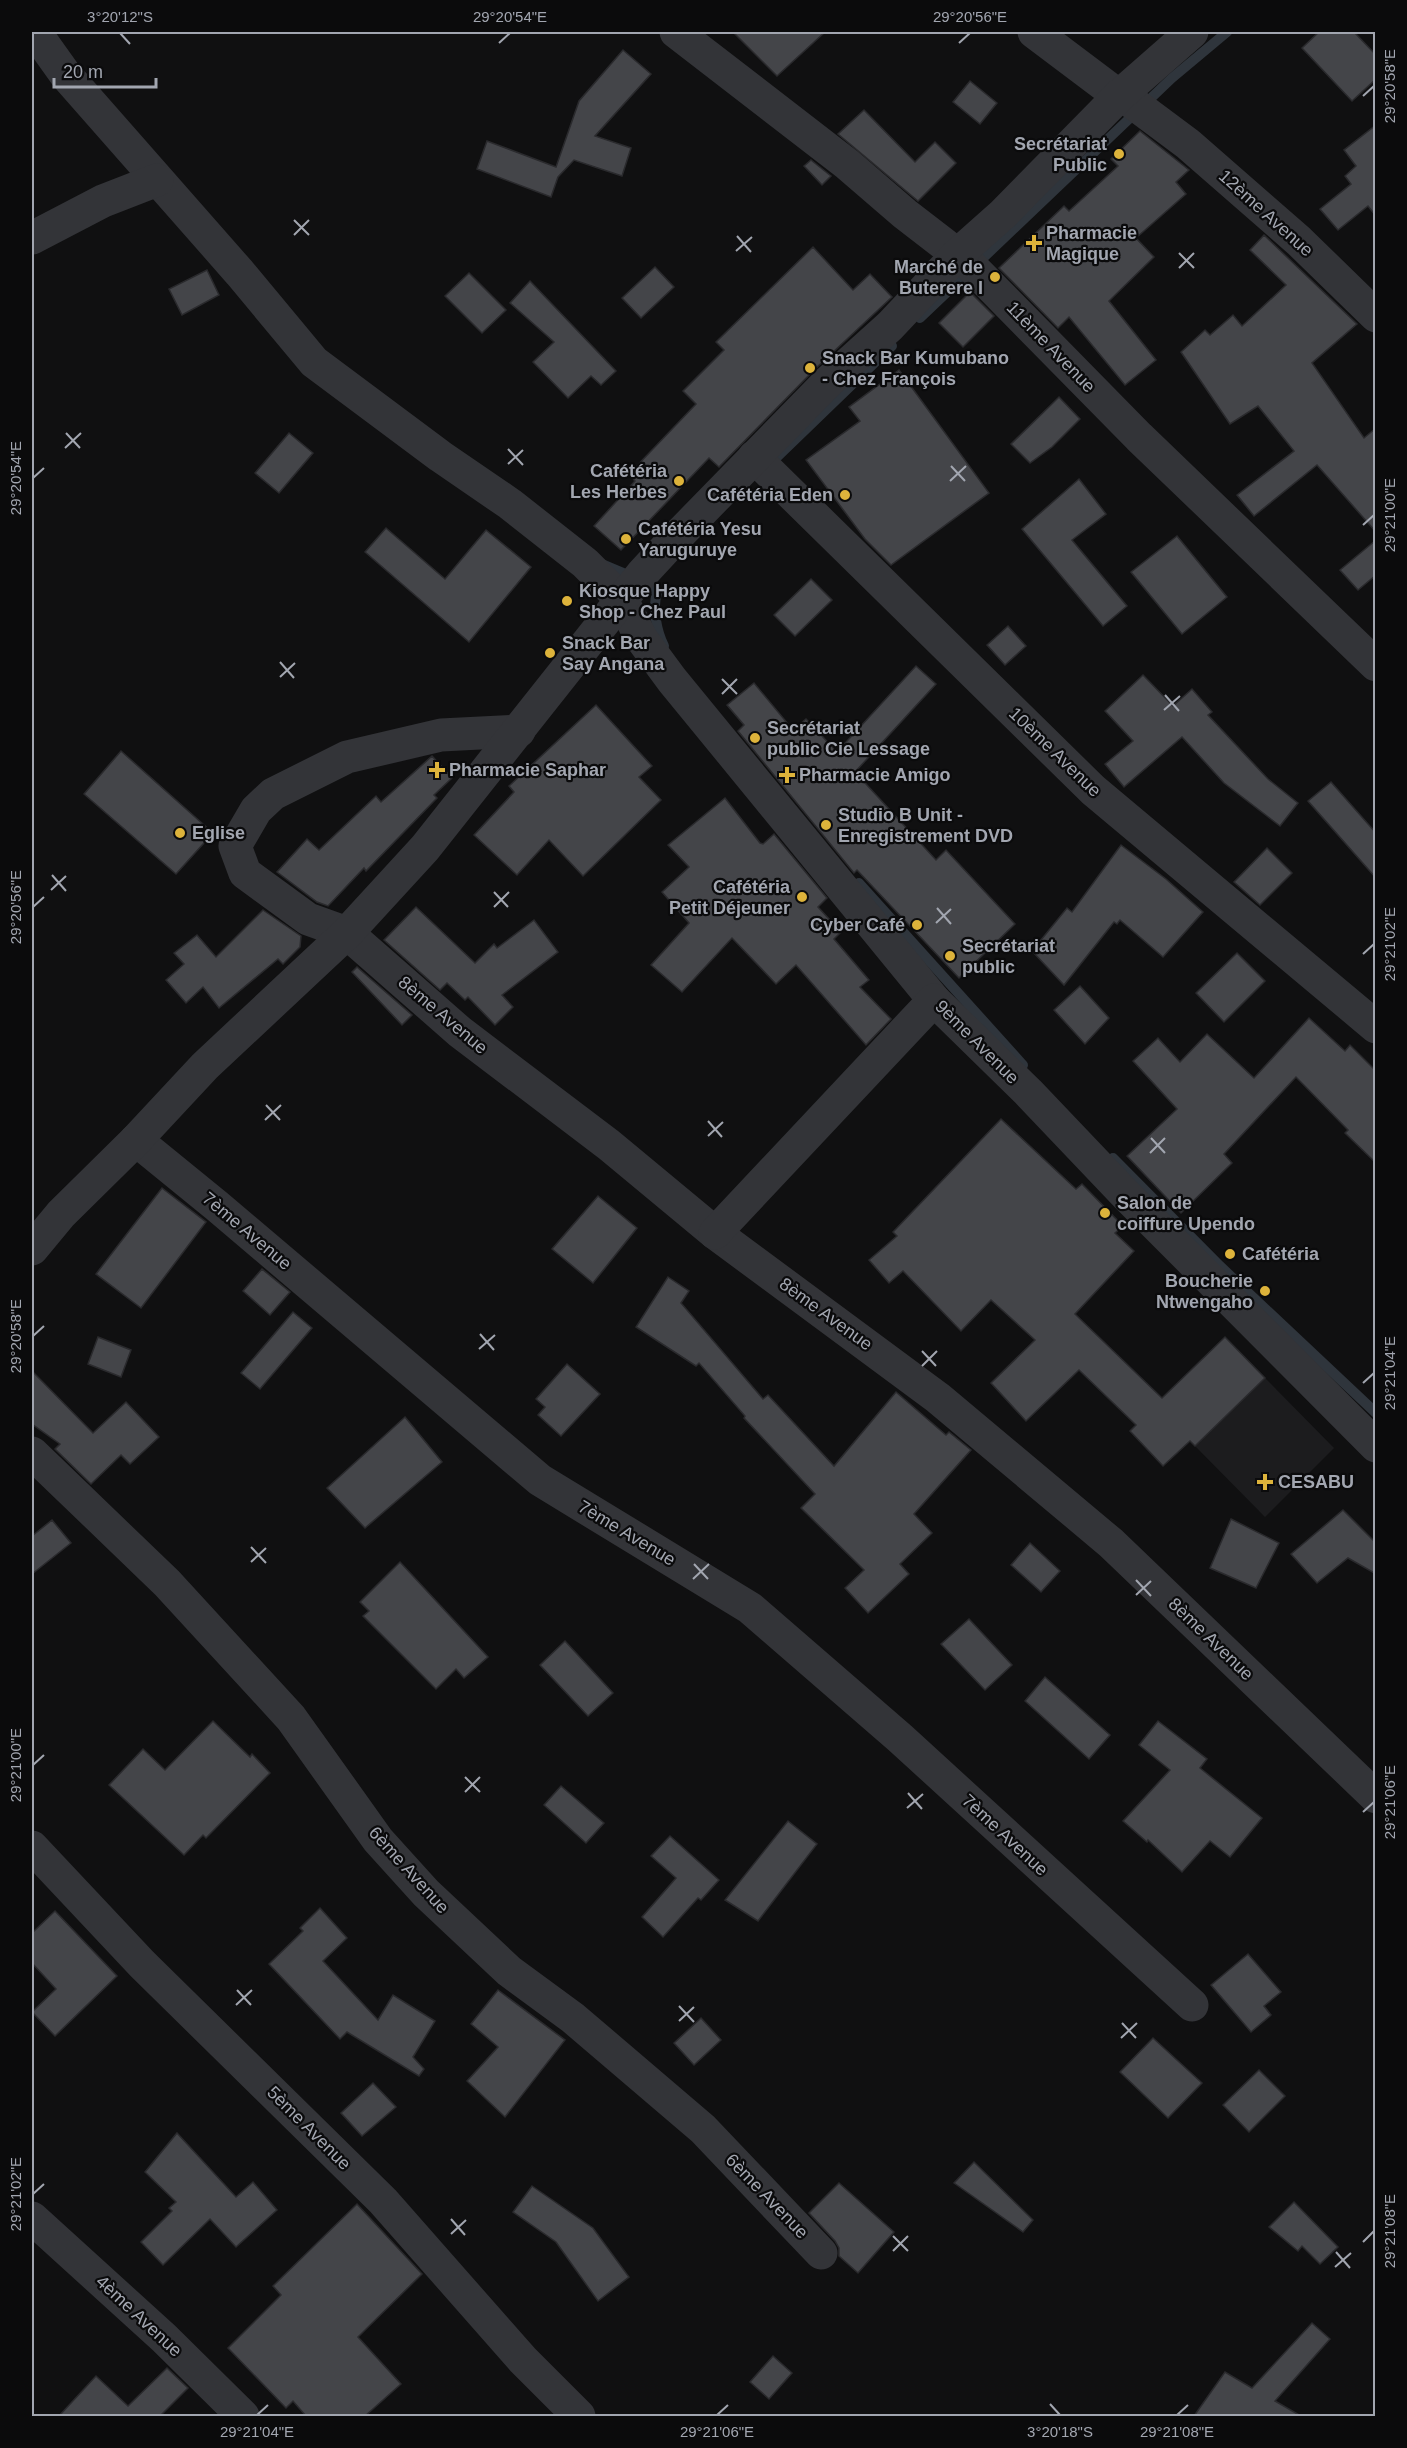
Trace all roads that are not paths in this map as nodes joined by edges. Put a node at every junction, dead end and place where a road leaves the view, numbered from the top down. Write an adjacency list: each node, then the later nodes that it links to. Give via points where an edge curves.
1 (35, 32): 6 (street, 9ème Avenue, via 65,74)
2 (676, 32): 8 (street, 11ème Avenue, via 847,164)
3 (1034, 32): 5 (street, 12ème Avenue)
4 (1192, 32): 5 (street)
5 (1133, 104): 8 (street, via 1003,214); 9 (street, 12ème Avenue, via 1188,144 1299,241)
6 (157, 180): 7 (street, via 103,201); 11 (street, 9ème Avenue, via 314,362 585,563)
7 (32, 238)
8 (970, 266): 10 (street, via 891,326 828,382); 12 (street, 11ème Avenue, via 1139,437)
9 (1376, 316)
10 (763, 466): 11 (street); 16 (street, 10ème Avenue, via 1093,790)
11 (634, 586): 13 (street); 15 (street, 9ème Avenue, via 641,638)
12 (1376, 665)
13 (519, 731): 14 (street, via 425,848); 14 (street, 8ème Avenue, via 441,735 348,757 273,794 256,810 235,846 245,873 308,919)
14 (347, 933): 17 (street, via 205,1066); 18 (street, 8ème Avenue, via 460,1032 609,1145)
15 (934, 1000): 18 (street); 20 (street, 9ème Avenue)
16 (1376, 1027)
17 (136, 1140): 19 (street, via 61,1214); 24 (street, 7ème Avenue, via 540,1480 750,1608 900,1738)
18 (715, 1233): 22 (street, 8ème Avenue, via 938,1398 1111,1543)
19 (32, 1249)
20 (1376, 1446)
21 (32, 1453): 26 (street, 6ème Avenue, via 167,1582 291,1718 378,1840 426,1893 509,1971 573,2018 703,2128)
22 (1376, 1797)
23 (32, 1847): 28 (street, 5ème Avenue, via 142,1964 383,2202 523,2360)
24 (1192, 2005)
25 (32, 2218): 27 (street, 4ème Avenue)
26 (821, 2253)
27 (243, 2416)
28 (579, 2416)

